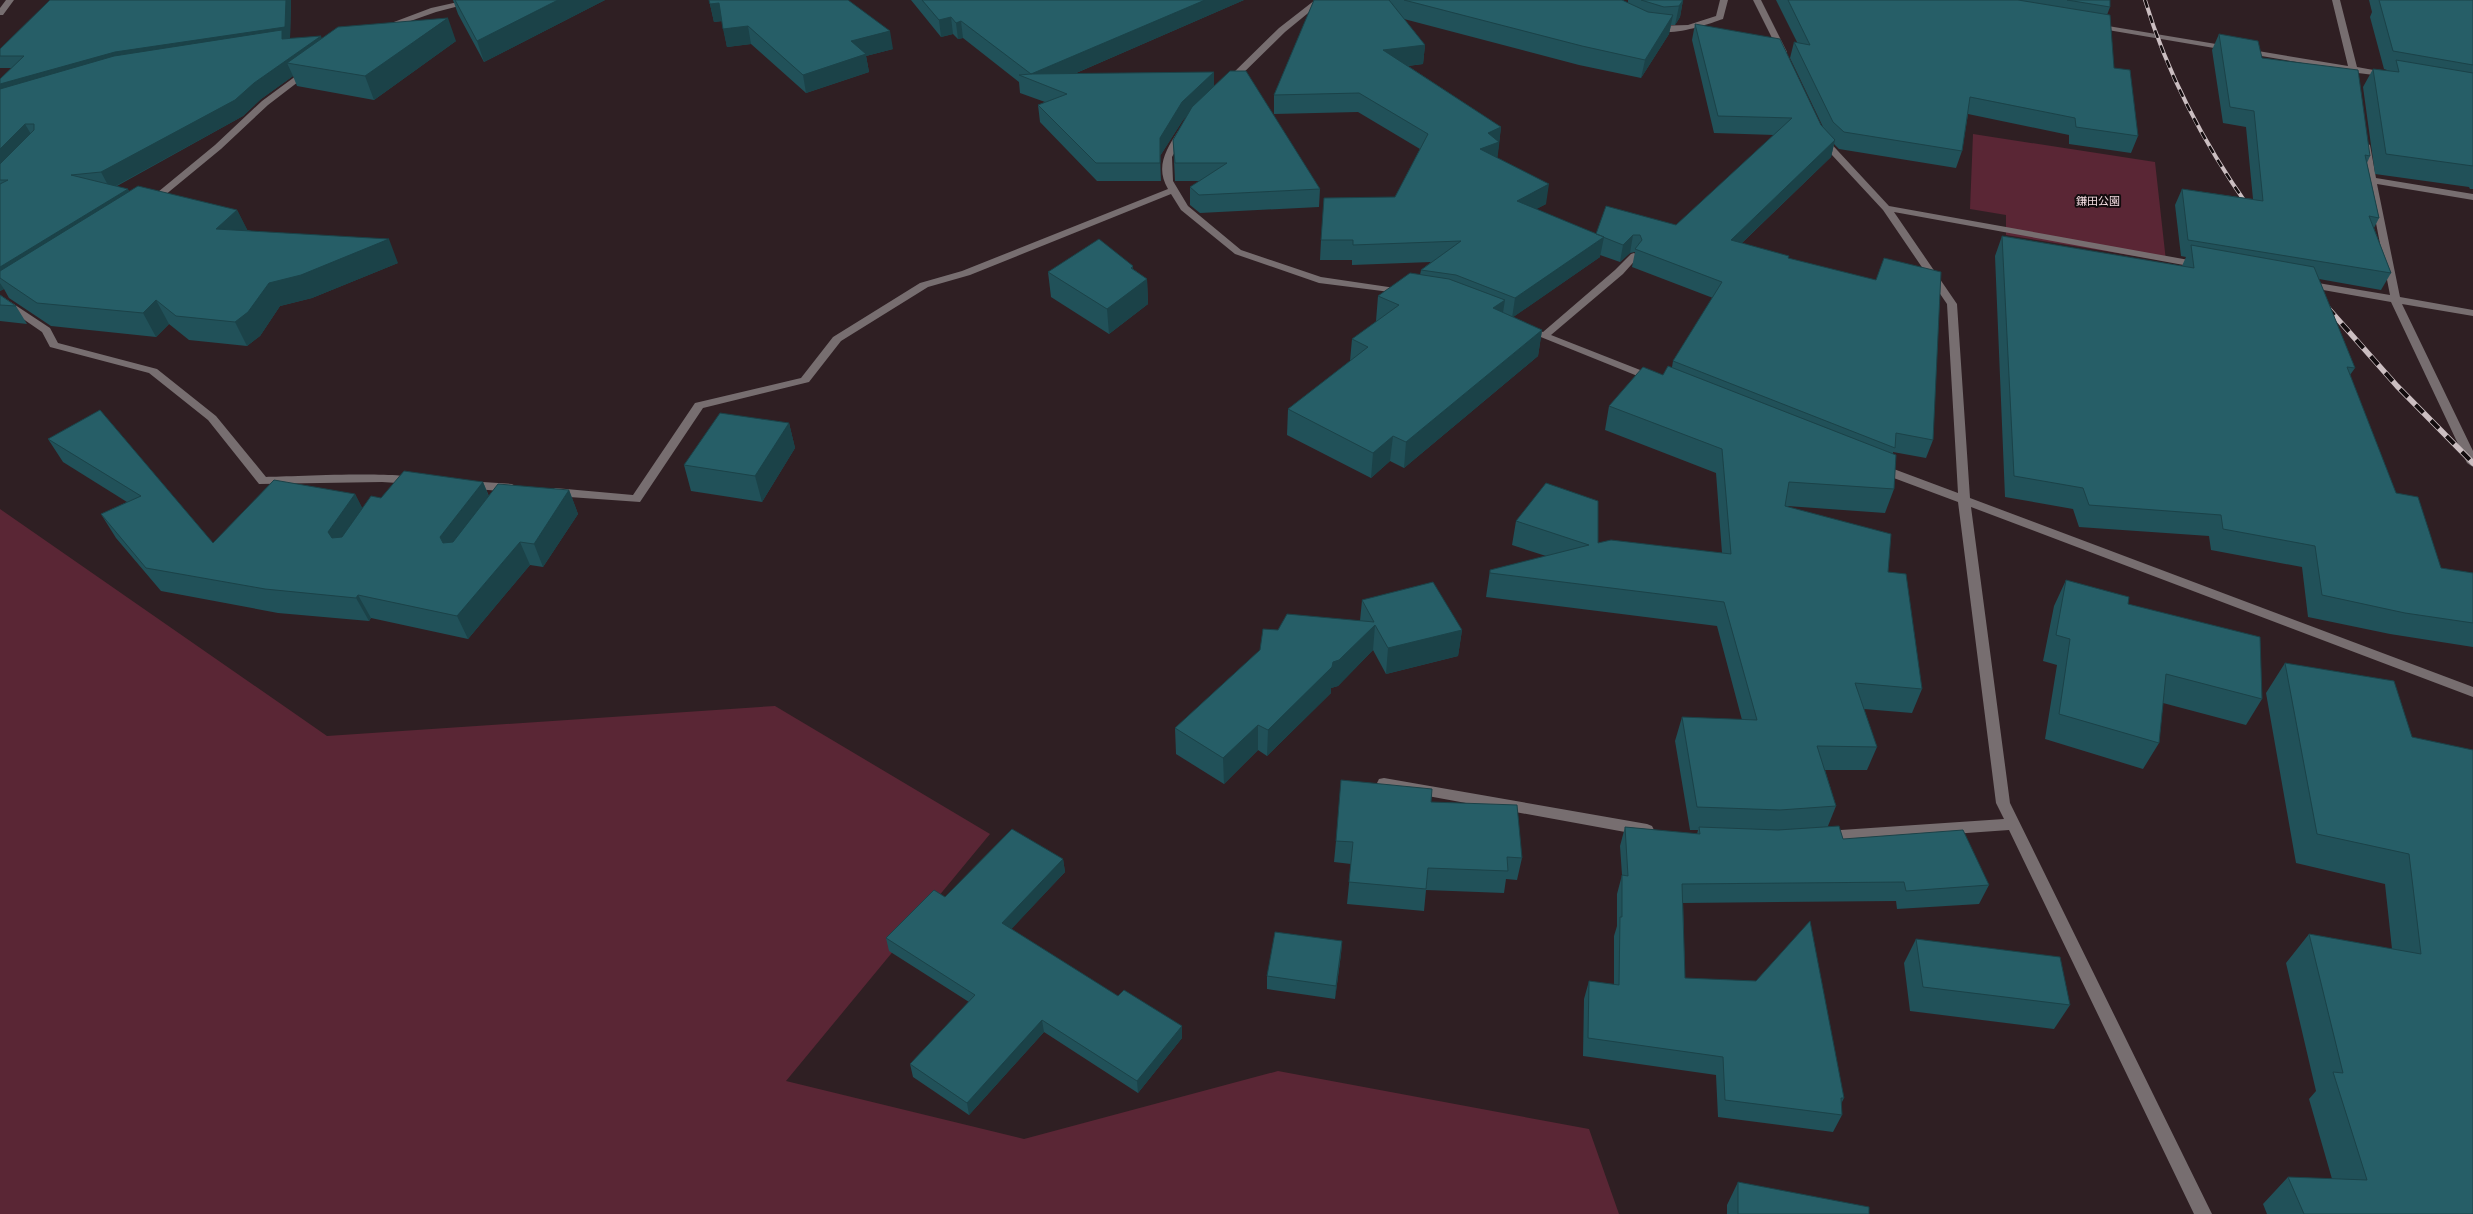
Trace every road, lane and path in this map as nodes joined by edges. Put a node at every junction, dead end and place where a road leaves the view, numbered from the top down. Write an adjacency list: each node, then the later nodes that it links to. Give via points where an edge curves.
1 (10, 0): 9 (street)
2 (442, 0): 8 (street)
3 (478, 0): 8 (street)
4 (1320, 0): 18 (street, via 1282,30)
5 (1724, 0): 11 (street, via 1720,16 1700,25 1678,30)
6 (1757, 0): 13 (street)
7 (2336, 0): 15 (street)
8 (434, 10): 12 (street)
9 (0, 13)
10 (2089, 25): 15 (street)
11 (1643, 27)
12 (372, 32)
13 (1787, 63)
14 (313, 68): 25 (street, via 265,102 218,147)
15 (2354, 70): 16 (street); 17 (street)
16 (2400, 77)
17 (2356, 88)
18 (1221, 90)
19 (1187, 124): 23 (street, via 1167,157 1168,181)
20 (1815, 124): 26 (street, via 1823,141)
21 (2364, 134): 22 (street)
22 (2370, 180): 24 (street); 32 (street)
23 (1173, 190): 30 (street, via 1184,208 1238,252 1319,280); 42 (street, via 966,273 924,285 836,339 805,380 699,405 636,499)
24 (2473, 197)
25 (144, 208)
26 (1886, 208): 28 (street); 44 (street, via 1952,304)
27 (1634, 256): 35 (street)
28 (2210, 267)
29 (2298, 283): 32 (street)
30 (1412, 293)
31 (3, 296): 39 (street, via 46,330 54,345 153,371 212,418 263,481)
32 (2396, 301): 33 (street); 38 (street)
33 (2473, 313)
34 (1518, 326): 35 (street)
35 (1544, 336): 36 (street)
36 (1664, 384)
37 (1865, 462): 44 (street)
38 (2473, 462)
39 (402, 479): 40 (street); 43 (street)
40 (421, 481)
41 (458, 484): 45 (street, via 519,489)
42 (542, 491)
43 (391, 494)
44 (1964, 502): 46 (street); 48 (street, via 2003,803)
45 (503, 503)
46 (2473, 692)
47 (1384, 782): 49 (street)
48 (2014, 824): 50 (street); 51 (street)
49 (1657, 832)
50 (1810, 838)
51 (2203, 1214)

